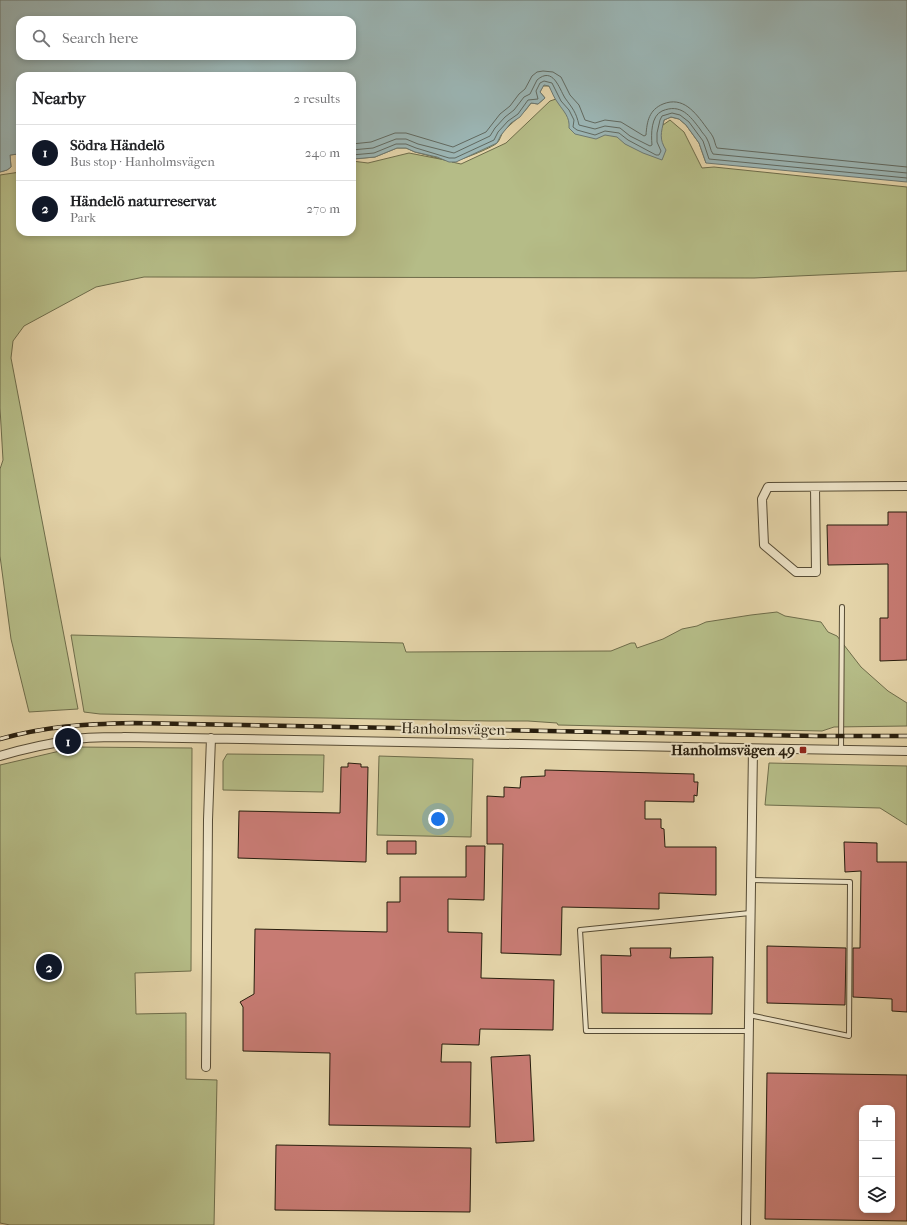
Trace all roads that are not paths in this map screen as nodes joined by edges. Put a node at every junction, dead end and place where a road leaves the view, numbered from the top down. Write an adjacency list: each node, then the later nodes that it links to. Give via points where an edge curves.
1 (907, 486): 2 (street)
2 (815, 487): 2 (street, via 768,487 762,499 764,545 796,572 816,572)
3 (842, 607): 6 (lane)
4 (211, 738): 5 (street, Hanholmsvägen); 8 (street, Hanholmsvägen, via 79,739 47,743); 13 (street)
5 (753, 749): 6 (street, Hanholmsvägen); 9 (street)
6 (841, 751): 7 (street, Hanholmsvägen)
7 (907, 751)
8 (0, 756)
9 (751, 880): 10 (street); 11 (lane, via 850,882 849,1036)
10 (750, 913): 11 (street); 12 (lane, via 580,930 586,1031)
11 (749, 1015): 12 (street)
12 (749, 1031): 14 (street)
13 (206, 1067)
14 (746, 1225)

